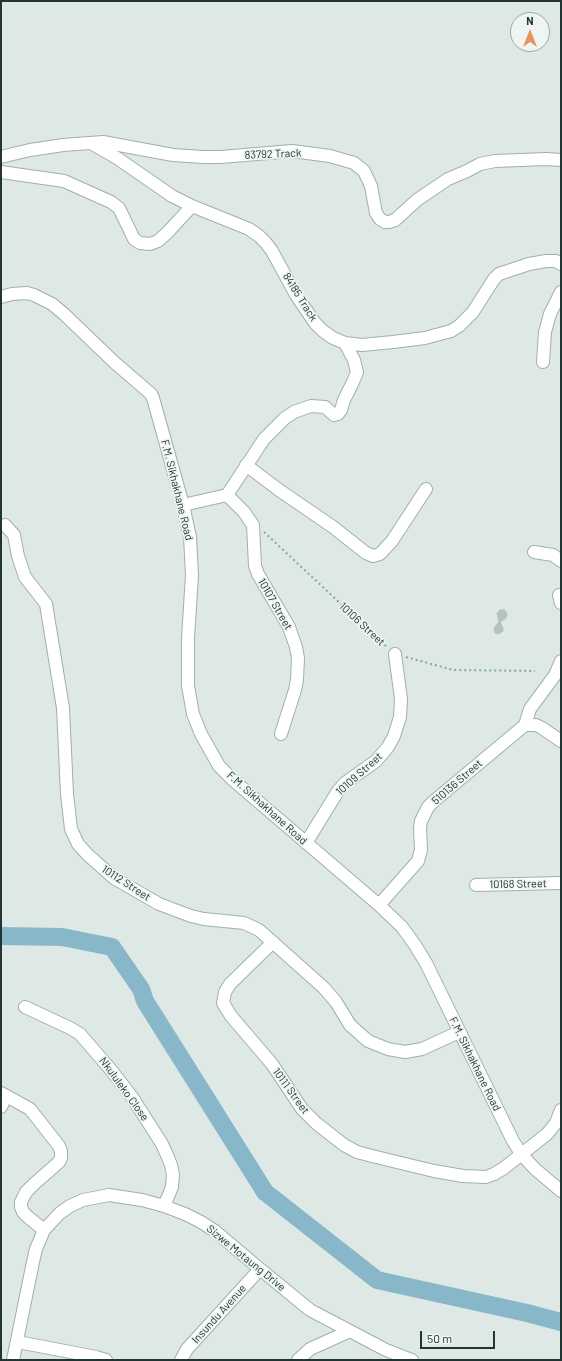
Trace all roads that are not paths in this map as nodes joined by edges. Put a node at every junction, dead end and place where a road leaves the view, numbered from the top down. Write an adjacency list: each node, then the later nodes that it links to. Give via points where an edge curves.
1 (91, 143): 2 (street, 83792 Track, via 36,149); 3 (street, 83792 Track, via 112,143 173,155 203,157 292,151 330,156 354,163 364,171 371,186 376,213 385,222 395,220 417,200 448,179 480,164 496,161); 5 (street, 84185 Track, via 172,196)
2 (1, 157)
3 (561, 160)
4 (1, 172): 5 (street, via 64,181 115,204 134,239 140,243 150,244 158,241)
5 (192, 206): 9 (street, 84185 Track, via 249,229 266,243 315,323 332,338)
6 (561, 264): 9 (street, 84185 Track, via 556,261 535,263 499,274 473,312 451,331 425,338 393,342)
7 (561, 292): 10 (street, via 550,314 545,332)
8 (1, 296): 14 (street, F.M. Sikhakhane Road, via 27,293 52,304 151,394)
9 (345, 344): 11 (street, via 357,372 338,414 334,415 322,406 312,406 294,412 264,439)
10 (543, 362)
11 (246, 465): 12 (street, via 373,556 380,554 392,541); 13 (street)
12 (426, 489)
13 (227, 495): 14 (street); 21 (street, 10107 Street, via 253,525 255,566 290,628 296,647 298,673)
14 (183, 505): 23 (street, F.M. Sikhakhane Road, via 191,549 188,673 193,714 219,766)
15 (5, 525): 27 (street, 10112 Street, via 14,534 25,577 46,604 63,708 69,819 78,844 114,878 159,904 191,916 248,924)
16 (534, 552): 17 (street, via 553,555)
17 (561, 561)
18 (395, 654): 23 (street, 10109 Street, via 402,699 394,736 376,760 338,791)
19 (561, 661): 20 (street, via 555,675 530,709)
20 (525, 725): 22 (street, via 536,725); 26 (street, 510136 Street, via 428,807 420,828 421,850 418,862)
21 (281, 734)
22 (561, 741)
23 (306, 844): 26 (street, F.M. Sikhakhane Road)
24 (561, 883): 25 (street, 10168 Street)
25 (476, 885)
26 (379, 905): 29 (street, F.M. Sikhakhane Road, via 402,927 415,945)
27 (273, 942): 29 (street, 10112 Street, via 324,988 350,1025 368,1041 405,1052 422,1049); 33 (street, 10111 Street, via 230,984 223,1003 316,1124 344,1146 357,1152 463,1176 486,1177)
28 (25, 1007): 35 (street, Nkululeko Close, via 80,1034 132,1097 162,1144 171,1165 172,1187)
29 (459, 1032): 33 (street, F.M. Sikhakhane Road)
30 (4, 1095): 31 (street); 36 (street, via 30,1109 61,1151 59,1162 26,1192 21,1202 23,1212)
31 (1, 1107)
32 (561, 1110): 33 (street, via 552,1130)
33 (522, 1155): 34 (street, F.M. Sikhakhane Road)
34 (561, 1191)
35 (164, 1206): 36 (street, Sizwe Motaung Drive, via 124,1197 97,1197 70,1206); 37 (street, Sizwe Motaung Drive, via 185,1214 215,1231)
36 (44, 1230): 39 (street, Sizwe Motaung Drive, via 36,1249)
37 (260, 1269): 38 (street, Sizwe Motaung Drive, via 310,1310); 42 (street, Insundu Avenue)
38 (350, 1331): 43 (street, via 310,1349); 44 (street, Sizwe Motaung Drive)
39 (18, 1342): 40 (street, Sizwe Motaung Drive); 41 (street)
40 (13, 1360)
41 (106, 1360)
42 (180, 1360)
43 (298, 1360)
44 (408, 1360)

